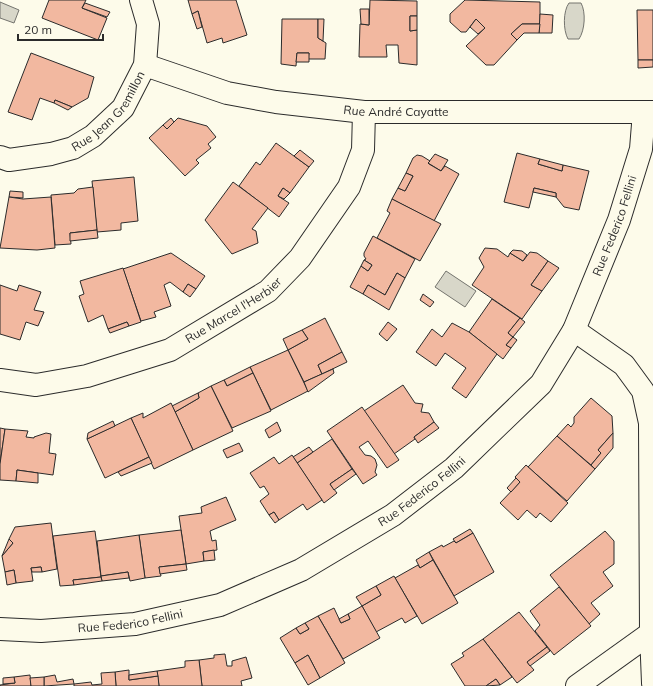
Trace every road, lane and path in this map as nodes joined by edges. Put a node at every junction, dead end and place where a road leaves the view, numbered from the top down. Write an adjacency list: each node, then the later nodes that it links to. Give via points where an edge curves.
1 (141, 0): 2 (street, Rue Jean Gremillon, via 148,24)
2 (145, 65): 3 (street, Rue André Cayatte, via 227,93 276,102); 5 (street, Rue Jean Gremillon, via 123,108 93,136 73,148 51,154 9,160)
3 (364, 112): 4 (street, Rue André Cayatte); 7 (street, Rue Marcel l'Herbier, via 363,150 349,187 300,258 268,291 170,350 86,376 36,385)
4 (649, 112): 6 (street, Rue Federico Fellini, via 641,149 619,220)
5 (0, 157)
6 (574, 330): 8 (street, Rue Federico Fellini, via 541,384 454,468 393,514 301,570 220,605 135,624 41,631); 9 (street, via 624,365 643,390 650,423)
7 (0, 380)
8 (0, 629)
9 (651, 633): 10 (street); 11 (street)
10 (653, 683)
11 (577, 686)

